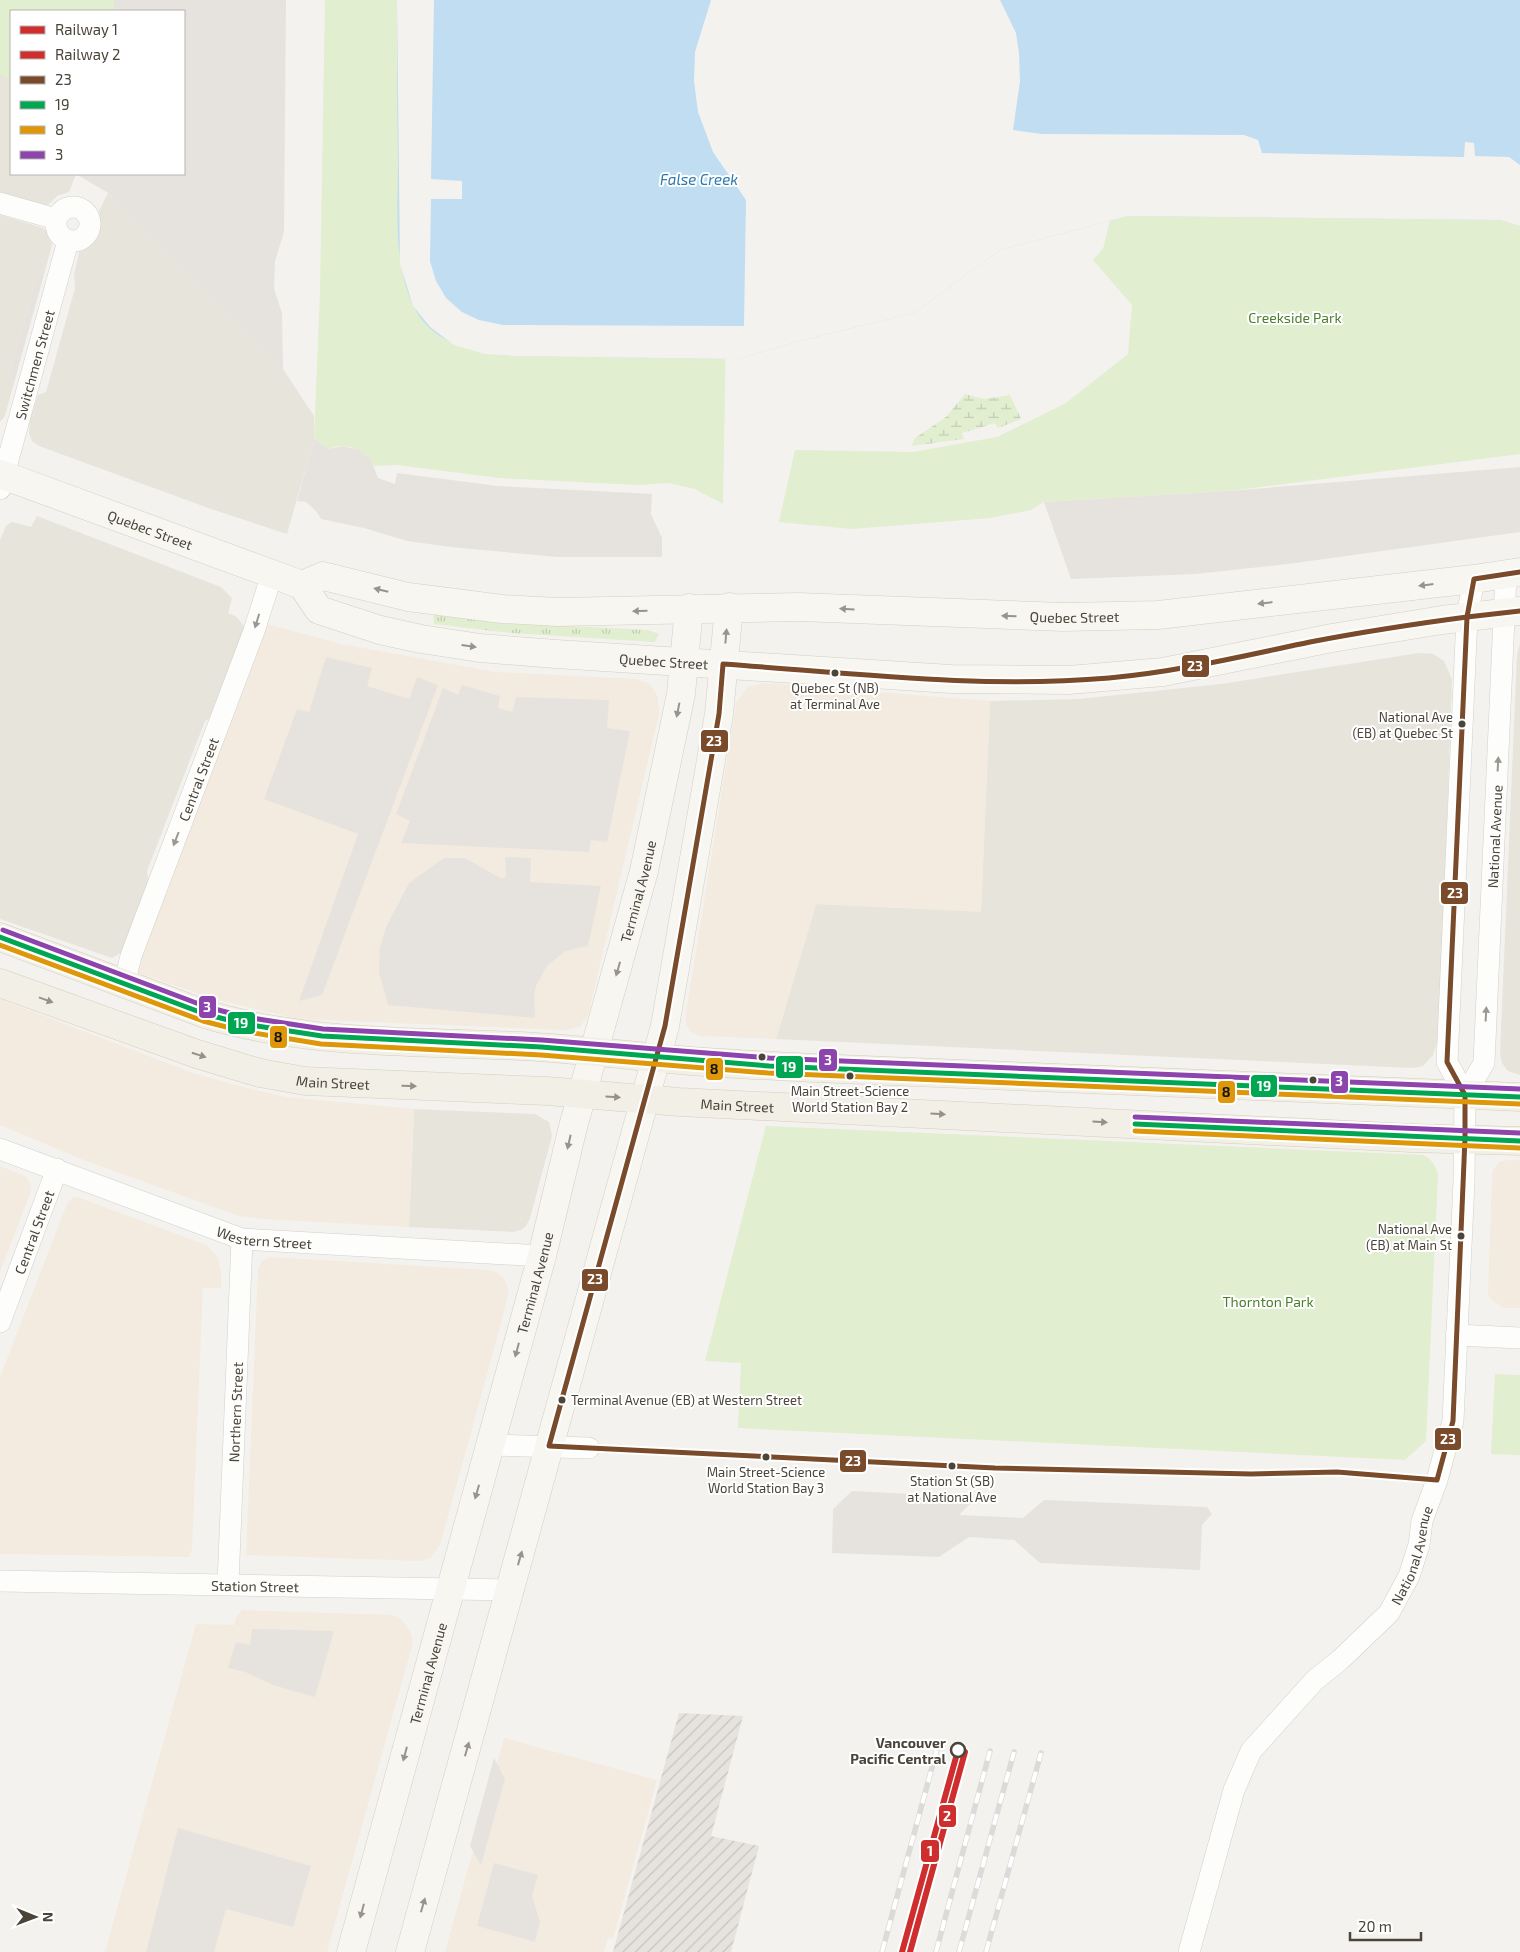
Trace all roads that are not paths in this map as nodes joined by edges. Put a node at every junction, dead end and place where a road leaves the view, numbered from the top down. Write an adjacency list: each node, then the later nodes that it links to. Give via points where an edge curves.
1 (0, 203): 2 (street)
2 (56, 219): 3 (street, via 58,232); 3 (street, via 65,208 72,206 86,212 90,225 83,238)
3 (68, 240): 4 (street, Switchmen Street)
4 (1, 479): 6 (main road, Quebec Street)
5 (1513, 573): 7 (main road, Quebec Street); 11 (street, National Avenue)
6 (272, 574): 8 (main road, Quebec Street); 17 (street, Central Street, one-way to 17)
7 (1474, 579): 9 (main road, Quebec Street, one-way to 9, via 1158,615 1063,618); 12 (street, National Avenue)
8 (302, 585): 10 (main road, Quebec Street, one-way to 8, via 567,612 502,609 408,597 323,576); 13 (main road, Quebec Street, one-way to 13, via 319,610 380,630 421,639 480,648)
9 (728, 607): 10 (main road, Quebec Street); 14 (main road, one-way to 9)
10 (689, 608): 13 (main road, Terminal Avenue)
11 (1512, 612): 12 (main road, Quebec Street); 20 (street, National Avenue, one-way to 11, via 1484,1063)
12 (1467, 617): 14 (main road, Quebec Street, via 1332,638 1163,672 1069,680 951,679); 20 (street, National Avenue, via 1447,1062)
13 (684, 662): 14 (main road, Quebec Street); 18 (main road, Terminal Avenue, one-way to 18, via 681,694 644,871)
14 (723, 664): 19 (main road, via 719,714 686,914)
15 (0, 937): 17 (main road)
16 (0, 983): 21 (main road, Main Street, one-way to 21, via 189,1052 260,1073 360,1085)
17 (124, 985): 18 (main road, via 204,1014 274,1032 348,1040)
18 (594, 1052): 19 (main road); 21 (main road, Terminal Avenue)
19 (656, 1058): 20 (main road, via 815,1068); 23 (main road)
20 (1465, 1094): 22 (main road); 24 (street, National Avenue)
21 (582, 1095): 23 (main road, Main Street, one-way to 23); 29 (main road, Terminal Avenue, one-way to 29)
22 (1520, 1097)
23 (644, 1099): 24 (main road, Main Street, one-way to 24, via 1392,1137); 34 (main road)
24 (1466, 1138): 25 (main road, Main Street); 31 (street, National Avenue)
25 (1520, 1141)
26 (0, 1149): 27 (street, Western Street)
27 (57, 1169): 28 (street, Western Street); 30 (street, Central Street)
28 (242, 1239): 29 (street, Western Street); 37 (street, Northern Street)
29 (542, 1256): 33 (main road, Terminal Avenue, one-way to 33)
30 (0, 1322)
31 (1456, 1335): 32 (street); 42 (street, National Avenue, via 1453,1421 1422,1521 1409,1576 1389,1613 1315,1680 1251,1751 1234,1790)
32 (1520, 1338)
33 (490, 1445): 34 (street); 38 (main road, Terminal Avenue, one-way to 38)
34 (549, 1446): 35 (street); 39 (main road, one-way to 34)
35 (589, 1448)
36 (0, 1581): 37 (street, Station Street)
37 (228, 1584): 38 (street, Station Street)
38 (450, 1589): 39 (street, Station Street); 40 (main road, Terminal Avenue, one-way to 40)
39 (511, 1590): 41 (main road, one-way to 39)
40 (351, 1952)
41 (410, 1952)
42 (1189, 1952)

